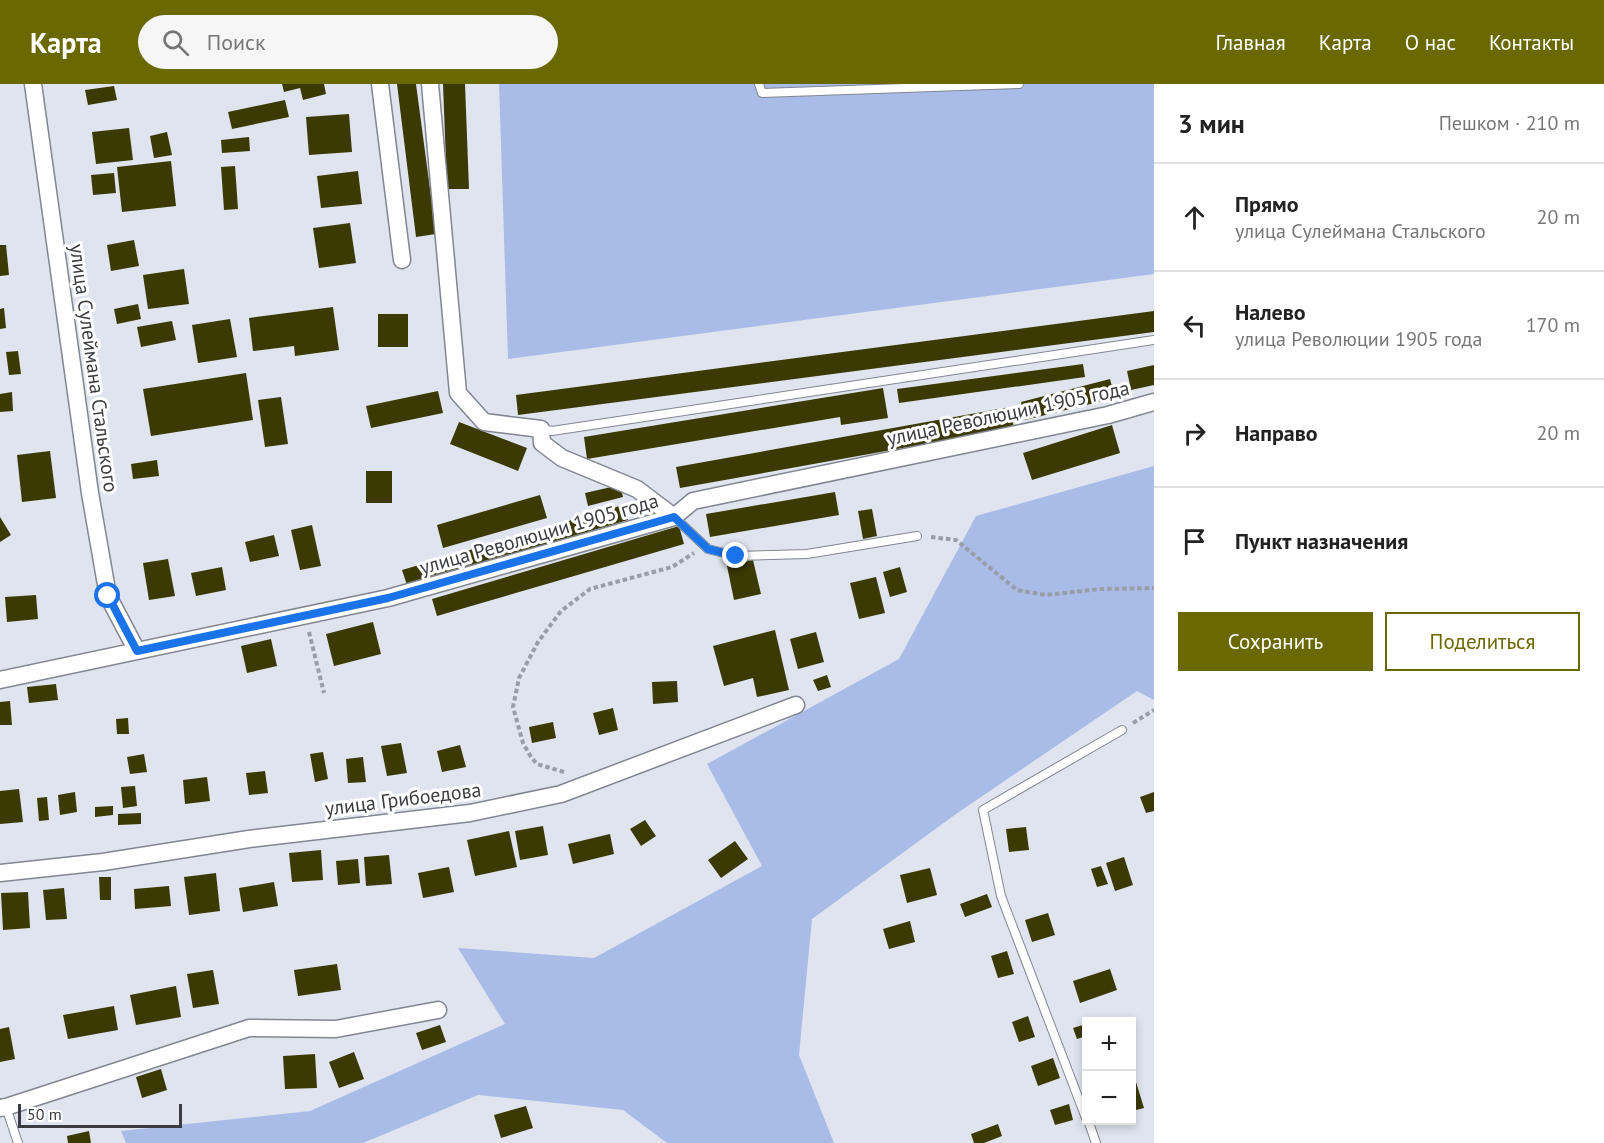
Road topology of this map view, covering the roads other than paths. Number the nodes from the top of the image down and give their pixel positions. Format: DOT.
graph roads {
  1 [pos="33,84"];
  2 [pos="380,84"];
  3 [pos="430,84"];
  4 [pos="759,84"];
  5 [pos="1019,84"];
  6 [pos="402,260"];
  7 [pos="1154,340"];
  8 [pos="1154,402"];
  9 [pos="540,429"];
  10 [pos="674,517"];
  11 [pos="917,536"];
  12 [pos="137,651"];
  13 [pos="0,680"];
  14 [pos="796,705"];
  15 [pos="1122,730"];
  16 [pos="0,873"];
  17 [pos="438,1010"];
  18 [pos="1082,1106"];
  19 [pos="3,1107"];
  20 [pos="1089,1125"];
  21 [pos="18,1143"];
  22 [pos="1096,1143"];
  1 -- 12 [label="street, улица Сулеймана Стальского"];
  2 -- 6 [label="street"];
  3 -- 9 [label="street"];
  4 -- 5 [label="lane"];
  7 -- 9 [label="lane"];
  8 -- 10 [label="street, улица Революции 1905 года"];
  9 -- 10 [label="street"];
  10 -- 11 [label="lane"];
  10 -- 12 [label="street, улица Революции 1905 года"];
  12 -- 13 [label="street, улица Революции 1905 года"];
  14 -- 16 [label="street, улица Грибоедова"];
  15 -- 18 [label="lane"];
  17 -- 19 [label="street"];
  19 -- 21 [label="lane"];
  20 -- 22 [label="lane"];
}
